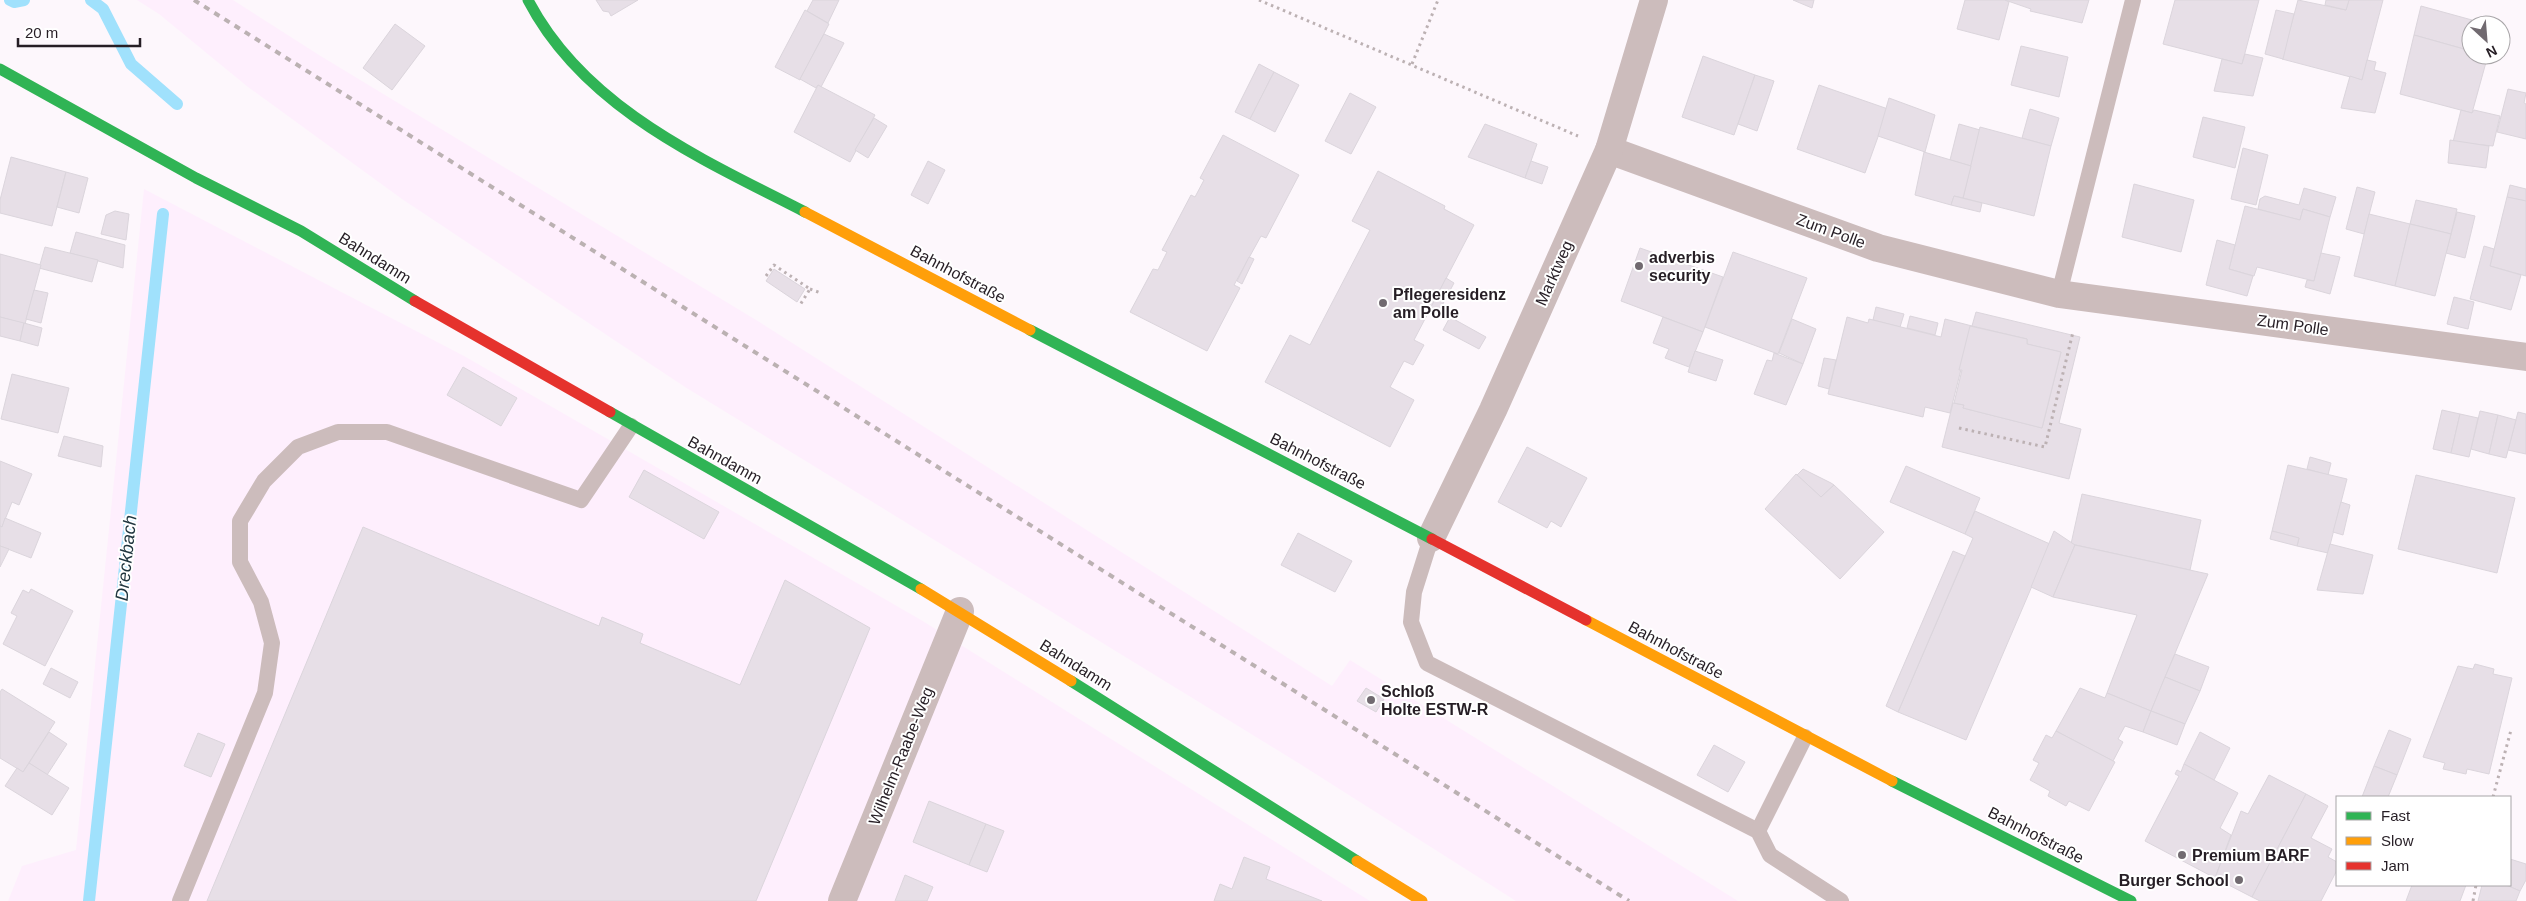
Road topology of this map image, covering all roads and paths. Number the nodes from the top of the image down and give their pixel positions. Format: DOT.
graph roads {
  1 [pos="528,0"];
  2 [pos="1259,0"];
  3 [pos="1438,0"];
  4 [pos="1654,0"];
  5 [pos="2133,0"];
  6 [pos="1412,64"];
  7 [pos="0,69"];
  8 [pos="1609,150"];
  9 [pos="766,276"];
  10 [pos="810,288"];
  11 [pos="821,293"];
  12 [pos="2071,295"];
  13 [pos="800,305"];
  14 [pos="2526,357"];
  15 [pos="631,426"];
  16 [pos="1959,428"];
  17 [pos="1431,538"];
  18 [pos="960,611"];
  19 [pos="2511,730"];
  20 [pos="1805,737"];
  21 [pos="2493,796"];
  22 [pos="1758,831"];
  23 [pos="2476,886"];
  24 [pos="180,901"];
  25 [pos="842,901"];
  26 [pos="1422,901"];
  27 [pos="1841,901"];
  28 [pos="2131,901"];
  29 [pos="2473,901"];
  1 -- 17 [label="street, Bahnhofstraße"];
  2 -- 6 [label="path"];
  3 -- 6 [label="path"];
  4 -- 8 [label="street, Marktweg"];
  5 -- 12 [label="lane"];
  6 -- 8 [label="path"];
  7 -- 15 [label="street, Bahndamm"];
  8 -- 12 [label="street, Zum Polle"];
  8 -- 17 [label="street, Marktweg"];
  9 -- 10 [label="path"];
  10 -- 11 [label="path"];
  10 -- 13 [label="path"];
  12 -- 14 [label="street, Zum Polle"];
  12 -- 16 [label="path"];
  15 -- 18 [label="street, Bahndamm"];
  15 -- 24 [label="lane"];
  17 -- 20 [label="street, Bahnhofstraße"];
  17 -- 22 [label="lane"];
  18 -- 25 [label="street, Wilhelm-Raabe-Weg"];
  18 -- 26 [label="street, Bahndamm"];
  19 -- 21 [label="path"];
  20 -- 22 [label="lane"];
  20 -- 28 [label="street, Bahnhofstraße"];
  22 -- 27 [label="lane"];
  23 -- 29 [label="path"];
}
